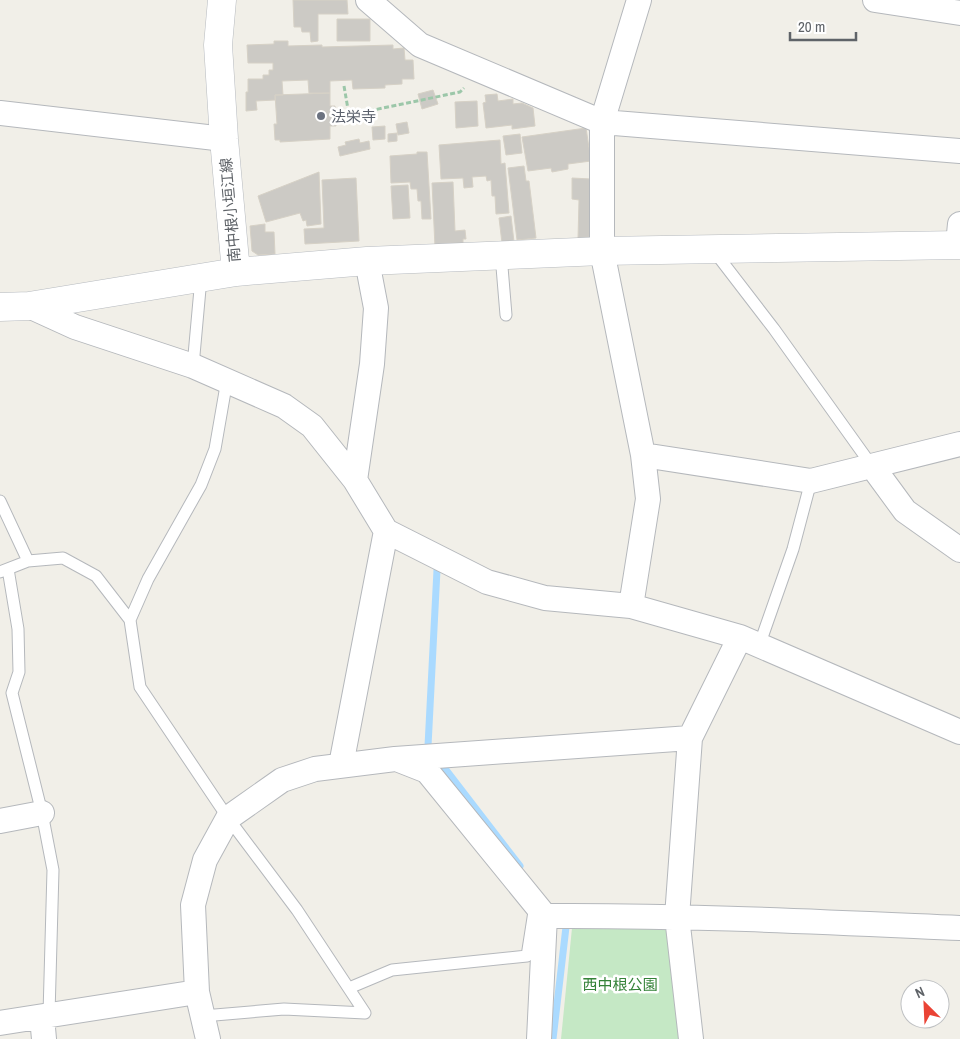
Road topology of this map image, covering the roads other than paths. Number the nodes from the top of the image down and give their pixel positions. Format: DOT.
graph roads {
  1 [pos="222,0"];
  2 [pos="368,0"];
  3 [pos="638,0"];
  4 [pos="875,0"];
  5 [pos="960,13"];
  6 [pos="0,113"];
  7 [pos="602,122"];
  8 [pos="224,139"];
  9 [pos="960,151"];
  10 [pos="959,238"];
  11 [pos="712,250"];
  12 [pos="602,251"];
  13 [pos="501,255"];
  14 [pos="367,260"];
  15 [pos="236,272"];
  16 [pos="201,278"];
  17 [pos="29,306"];
  18 [pos="0,307"];
  19 [pos="506,314"];
  20 [pos="193,366"];
  21 [pos="227,380"];
  22 [pos="960,444"];
  23 [pos="643,455"];
  24 [pos="872,466"];
  25 [pos="355,480"];
  26 [pos="811,481"];
  27 [pos="0,501"];
  28 [pos="386,531"];
  29 [pos="955,542"];
  30 [pos="28,561"];
  31 [pos="4,570"];
  32 [pos="630,606"];
  33 [pos="130,620"];
  34 [pos="749,641"];
  35 [pos="960,732"];
  36 [pos="690,738"];
  37 [pos="395,759"];
  38 [pos="341,765"];
  39 [pos="42,813"];
  40 [pos="228,818"];
  41 [pos="0,821"];
  42 [pos="542,912"];
  43 [pos="677,917"];
  44 [pos="960,928"];
  45 [pos="349,988"];
  46 [pos="197,992"];
  47 [pos="203,1016"];
  48 [pos="0,1023"];
  49 [pos="45,1023"];
  50 [pos="208,1039"];
  51 [pos="539,1039"];
  52 [pos="690,1039"];
  1 -- 8 [label="street, 南中根小垣江線"];
  2 -- 7 [label="street"];
  3 -- 7 [label="street"];
  4 -- 5 [label="street"];
  6 -- 8 [label="street"];
  7 -- 9 [label="street"];
  7 -- 12 [label="street"];
  8 -- 15 [label="street, 南中根小垣江線"];
  10 -- 11 [label="street"];
  11 -- 12 [label="street"];
  11 -- 24 [label="lane"];
  12 -- 13 [label="street"];
  12 -- 23 [label="street"];
  13 -- 14 [label="street"];
  13 -- 19 [label="lane"];
  14 -- 15 [label="street"];
  14 -- 25 [label="street"];
  15 -- 16 [label="street, 南中根小垣江線"];
  16 -- 17 [label="street, 南中根小垣江線"];
  16 -- 20 [label="lane"];
  17 -- 18 [label="street, 南中根小垣江線"];
  17 -- 20 [label="street"];
  20 -- 21 [label="street"];
  21 -- 25 [label="street"];
  21 -- 33 [label="lane"];
  22 -- 24 [label="street"];
  23 -- 26 [label="street"];
  23 -- 32 [label="street"];
  24 -- 26 [label="street"];
  24 -- 29 [label="street"];
  25 -- 28 [label="street"];
  26 -- 34 [label="lane"];
  27 -- 30 [label="lane"];
  28 -- 32 [label="street"];
  28 -- 38 [label="street"];
  30 -- 31 [label="lane"];
  30 -- 33 [label="lane"];
  31 -- 39 [label="lane"];
  32 -- 34 [label="street"];
  33 -- 40 [label="lane"];
  34 -- 35 [label="street"];
  34 -- 36 [label="street"];
  36 -- 37 [label="street"];
  36 -- 43 [label="street"];
  37 -- 38 [label="street"];
  37 -- 42 [label="street"];
  38 -- 40 [label="street"];
  39 -- 41 [label="street"];
  39 -- 49 [label="lane"];
  40 -- 45 [label="lane"];
  40 -- 46 [label="street"];
  42 -- 43 [label="street"];
  42 -- 45 [label="lane"];
  42 -- 51 [label="street"];
  43 -- 44 [label="street"];
  43 -- 52 [label="street"];
  45 -- 47 [label="lane"];
  46 -- 47 [label="street"];
  46 -- 49 [label="street"];
  47 -- 50 [label="street"];
  48 -- 49 [label="street"];
}
